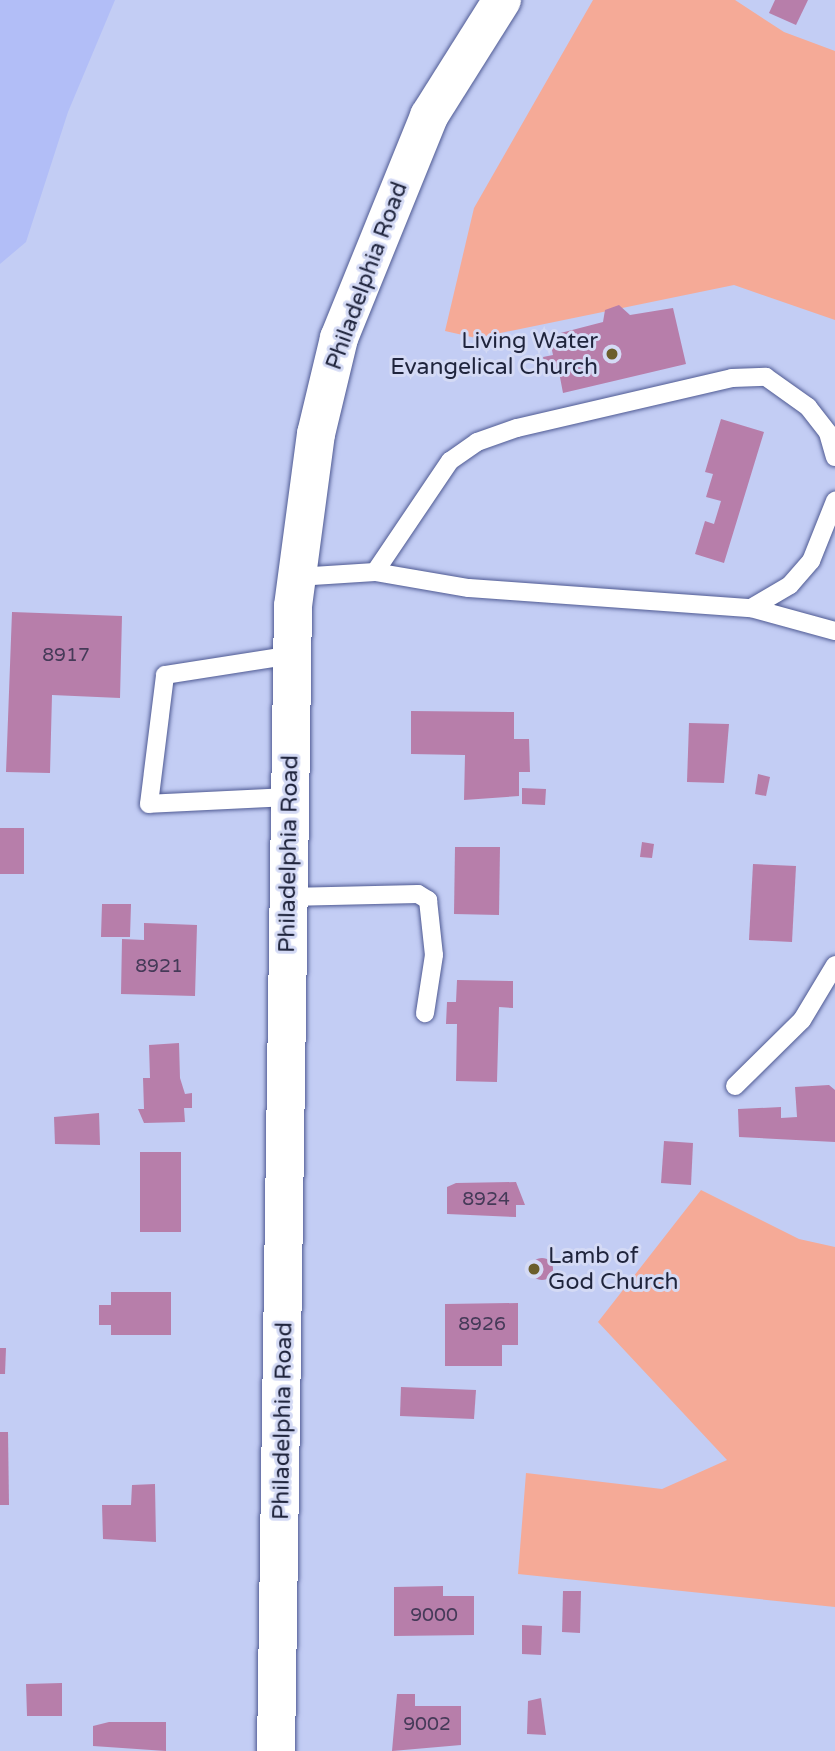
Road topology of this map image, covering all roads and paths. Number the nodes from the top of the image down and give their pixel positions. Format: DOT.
graph roads {
  1 [pos="502,0"];
  2 [pos="835,457"];
  3 [pos="835,501"];
  4 [pos="375,572"];
  5 [pos="297,577"];
  6 [pos="751,608"];
  7 [pos="835,631"];
  8 [pos="292,655"];
  9 [pos="290,797"];
  10 [pos="288,897"];
  11 [pos="835,965"];
  12 [pos="425,1013"];
  13 [pos="735,1086"];
  14 [pos="276,1751"];
  1 -- 5 [label="main road, Philadelphia Road"];
  2 -- 4 [label="lane"];
  3 -- 6 [label="lane"];
  4 -- 5 [label="lane"];
  4 -- 6 [label="lane"];
  5 -- 8 [label="main road, Philadelphia Road"];
  6 -- 7 [label="lane"];
  8 -- 9 [label="main road, Philadelphia Road"];
  8 -- 9 [label="lane"];
  9 -- 10 [label="main road, Philadelphia Road"];
  10 -- 12 [label="lane"];
  10 -- 14 [label="main road, Philadelphia Road"];
  11 -- 13 [label="lane"];
}
